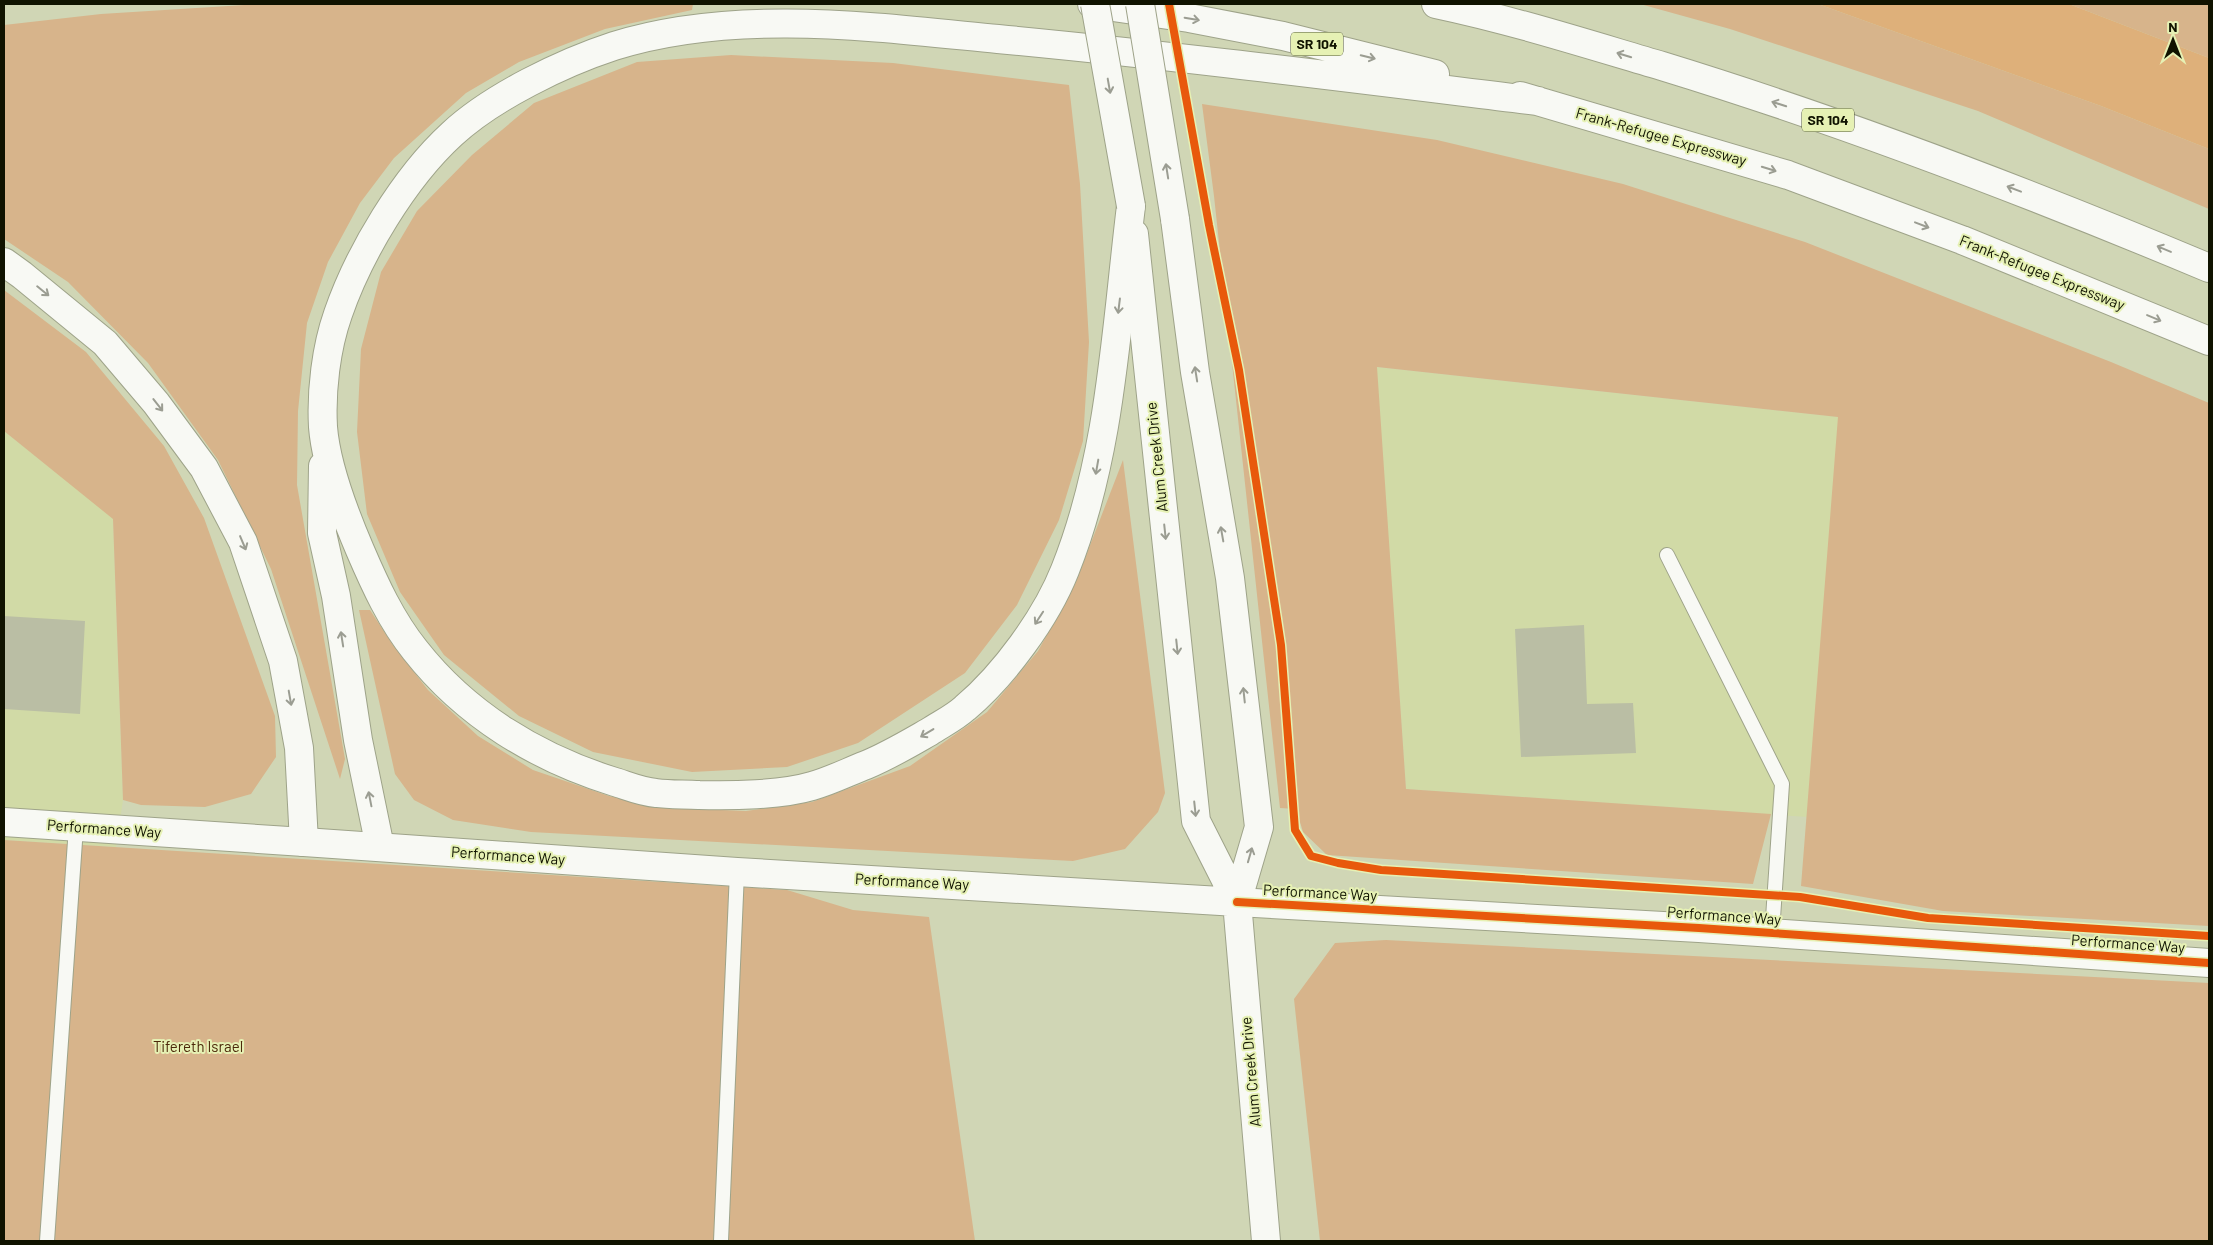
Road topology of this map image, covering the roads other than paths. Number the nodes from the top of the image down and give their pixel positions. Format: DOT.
graph roads {
  1 [pos="1093,4"];
  2 [pos="1140,4"];
  3 [pos="1436,4"];
  4 [pos="1538,101"];
  5 [pos="1130,206"];
  6 [pos="4,262"];
  7 [pos="2209,268"];
  8 [pos="2209,342"];
  9 [pos="323,431"];
  10 [pos="1667,555"];
  11 [pos="4,822"];
  12 [pos="76,827"];
  13 [pos="304,842"];
  14 [pos="380,847"];
  15 [pos="737,872"];
  16 [pos="1237,902"];
  17 [pos="1772,933"];
  18 [pos="2209,963"];
  19 [pos="47,1241"];
  20 [pos="720,1241"];
  21 [pos="1266,1241"];
  1 -- 4 [label="main road, Frank-Refugee Expressway / SR 104, one-way"];
  1 -- 5 [label="main road, Alum Creek Drive, one-way, bridge"];
  16 -- 2 [label="main road, Alum Creek Drive, one-way, bridge"];
  7 -- 3 [label="main road, SR 104, one-way"];
  4 -- 8 [label="main road, Frank-Refugee Expressway / SR 104, one-way"];
  4 -- 9 [label="main road"];
  5 -- 9 [label="main road, one-way"];
  5 -- 16 [label="main road, Alum Creek Drive, one-way"];
  6 -- 13 [label="main road, one-way"];
  14 -- 9 [label="main road, one-way"];
  10 -- 17 [label="lane"];
  11 -- 12 [label="main road, Performance Way"];
  12 -- 13 [label="main road, Performance Way"];
  12 -- 19 [label="lane"];
  13 -- 14 [label="main road, Performance Way"];
  14 -- 15 [label="main road, Performance Way"];
  15 -- 16 [label="main road, Performance Way"];
  15 -- 20 [label="lane"];
  16 -- 17 [label="main road, Performance Way"];
  16 -- 21 [label="main road, Alum Creek Drive"];
  17 -- 18 [label="main road, Performance Way"];
}
